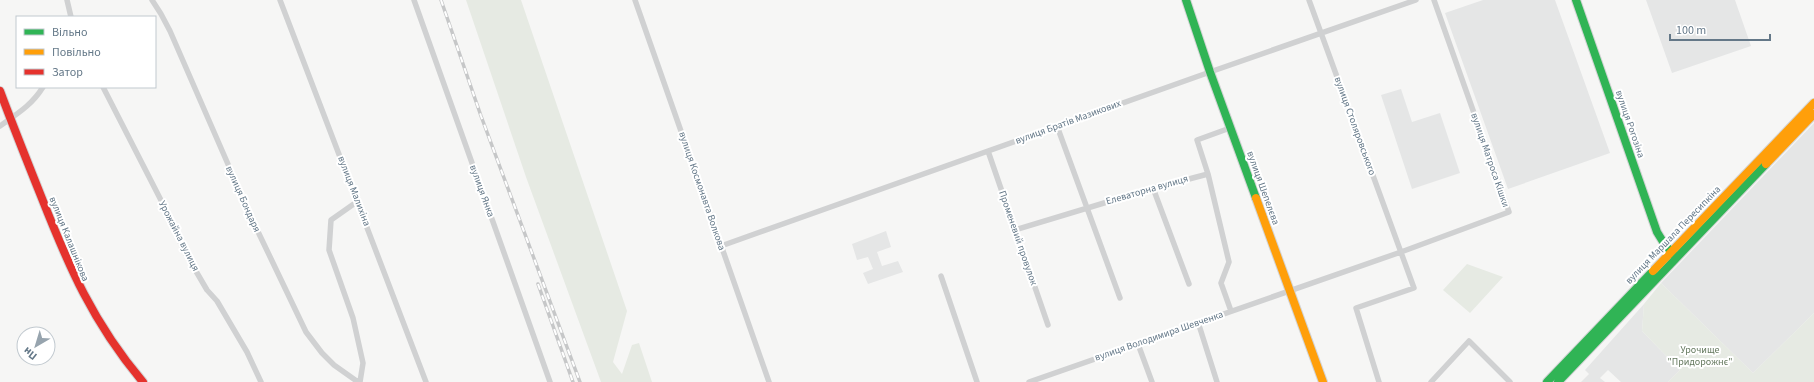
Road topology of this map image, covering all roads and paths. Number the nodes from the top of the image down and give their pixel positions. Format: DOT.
graph roads {
  1 [pos="67,0"];
  2 [pos="152,0"];
  3 [pos="280,0"];
  4 [pos="414,0"];
  5 [pos="635,0"];
  6 [pos="1186,0"];
  7 [pos="1309,0"];
  8 [pos="1416,0"];
  9 [pos="1434,0"];
  10 [pos="1576,0"];
  11 [pos="71,16"];
  12 [pos="1321,33"];
  13 [pos="1210,72"];
  14 [pos="42,88"];
  15 [pos="103,88"];
  16 [pos="0,92"];
  17 [pos="1814,103"];
  18 [pos="1814,114"];
  19 [pos="10,119"];
  20 [pos="0,126"];
  21 [pos="1057,126"];
  22 [pos="1230,128"];
  23 [pos="988,151"];
  24 [pos="1208,174"];
  25 [pos="1152,188"];
  26 [pos="358,201"];
  27 [pos="1086,208"];
  28 [pos="1015,230"];
  29 [pos="721,246"];
  30 [pos="1401,252"];
  31 [pos="1671,252"];
  32 [pos="1678,258"];
  33 [pos="941,276"];
  34 [pos="1188,284"];
  35 [pos="1290,290"];
  36 [pos="1120,298"];
  37 [pos="1231,311"];
  38 [pos="1198,322"];
  39 [pos="1048,325"];
  40 [pos="1138,344"];
  41 [pos="143,382"];
  42 [pos="261,382"];
  43 [pos="359,382"];
  44 [pos="426,382"];
  45 [pos="550,382"];
  46 [pos="769,382"];
  47 [pos="977,382"];
  48 [pos="1029,382"];
  49 [pos="1152,382"];
  50 [pos="1217,382"];
  51 [pos="1322,382"];
  52 [pos="1379,382"];
  53 [pos="1431,382"];
  54 [pos="1510,382"];
  55 [pos="1547,382"];
  56 [pos="1558,382"];
  1 -- 11 [label="street"];
  2 -- 43 [label="street, вулиця Бондаря"];
  3 -- 26 [label="street, вулиця Малихіна"];
  4 -- 45 [label="street, вулиця Янка"];
  5 -- 29 [label="street, вулиця Космонавта Волкова"];
  6 -- 13 [label="street, вулиця Шепелєва"];
  7 -- 12 [label="street, вулиця Столяровського"];
  8 -- 12 [label="street, вулиця Братів Мазикових"];
  9 -- 30 [label="street, вулиця Матроса Кішки"];
  10 -- 31 [label="street, вулиця Рогозіна"];
  12 -- 13 [label="street, вулиця Братів Мазикових"];
  12 -- 30 [label="street, вулиця Столяровського"];
  13 -- 21 [label="street, вулиця Братів Мазикових"];
  13 -- 22 [label="street, вулиця Шепелєва"];
  14 -- 19 [label="street"];
  15 -- 42 [label="street, Урожайна вулиця"];
  16 -- 19 [label="street, вулиця Калашнікова"];
  17 -- 31 [label="street, вулиця Маршала Пересипкіна"];
  18 -- 32 [label="street, вулиця Маршала Пересипкіна"];
  19 -- 20 [label="street"];
  19 -- 41 [label="street, вулиця Калашнікова"];
  21 -- 23 [label="street, вулиця Братів Мазикових"];
  21 -- 27 [label="street"];
  22 -- 24 [label="street"];
  22 -- 35 [label="street, вулиця Шепелєва"];
  23 -- 28 [label="street, Променевий провулок"];
  23 -- 29 [label="street, вулиця Братів Мазикових"];
  24 -- 25 [label="street, Елеваторна вулиця"];
  24 -- 37 [label="street"];
  25 -- 27 [label="street, Елеваторна вулиця"];
  25 -- 34 [label="street"];
  26 -- 43 [label="street, вулиця Бондаря"];
  26 -- 44 [label="street, вулиця Малихіна"];
  27 -- 28 [label="street, Елеваторна вулиця"];
  27 -- 36 [label="street"];
  28 -- 39 [label="street, Променевий провулок"];
  29 -- 46 [label="street, вулиця Космонавта Волкова"];
  30 -- 35 [label="street, вулиця Володимира Шевченка"];
  30 -- 52 [label="street, вулиця Столяровського"];
  31 -- 32 [label="street, вулиця Рогозіна"];
  31 -- 55 [label="street, вулиця Маршала Пересипкіна"];
  32 -- 56 [label="street, вулиця Маршала Пересипкіна"];
  33 -- 47 [label="street"];
  35 -- 37 [label="street, вулиця Володимира Шевченка"];
  35 -- 51 [label="street, вулиця Шепелєва"];
  37 -- 38 [label="street, вулиця Володимира Шевченка"];
  38 -- 40 [label="street, вулиця Володимира Шевченка"];
  38 -- 50 [label="street"];
  40 -- 48 [label="street, вулиця Володимира Шевченка"];
  40 -- 49 [label="street"];
  53 -- 54 [label="street"];
}
